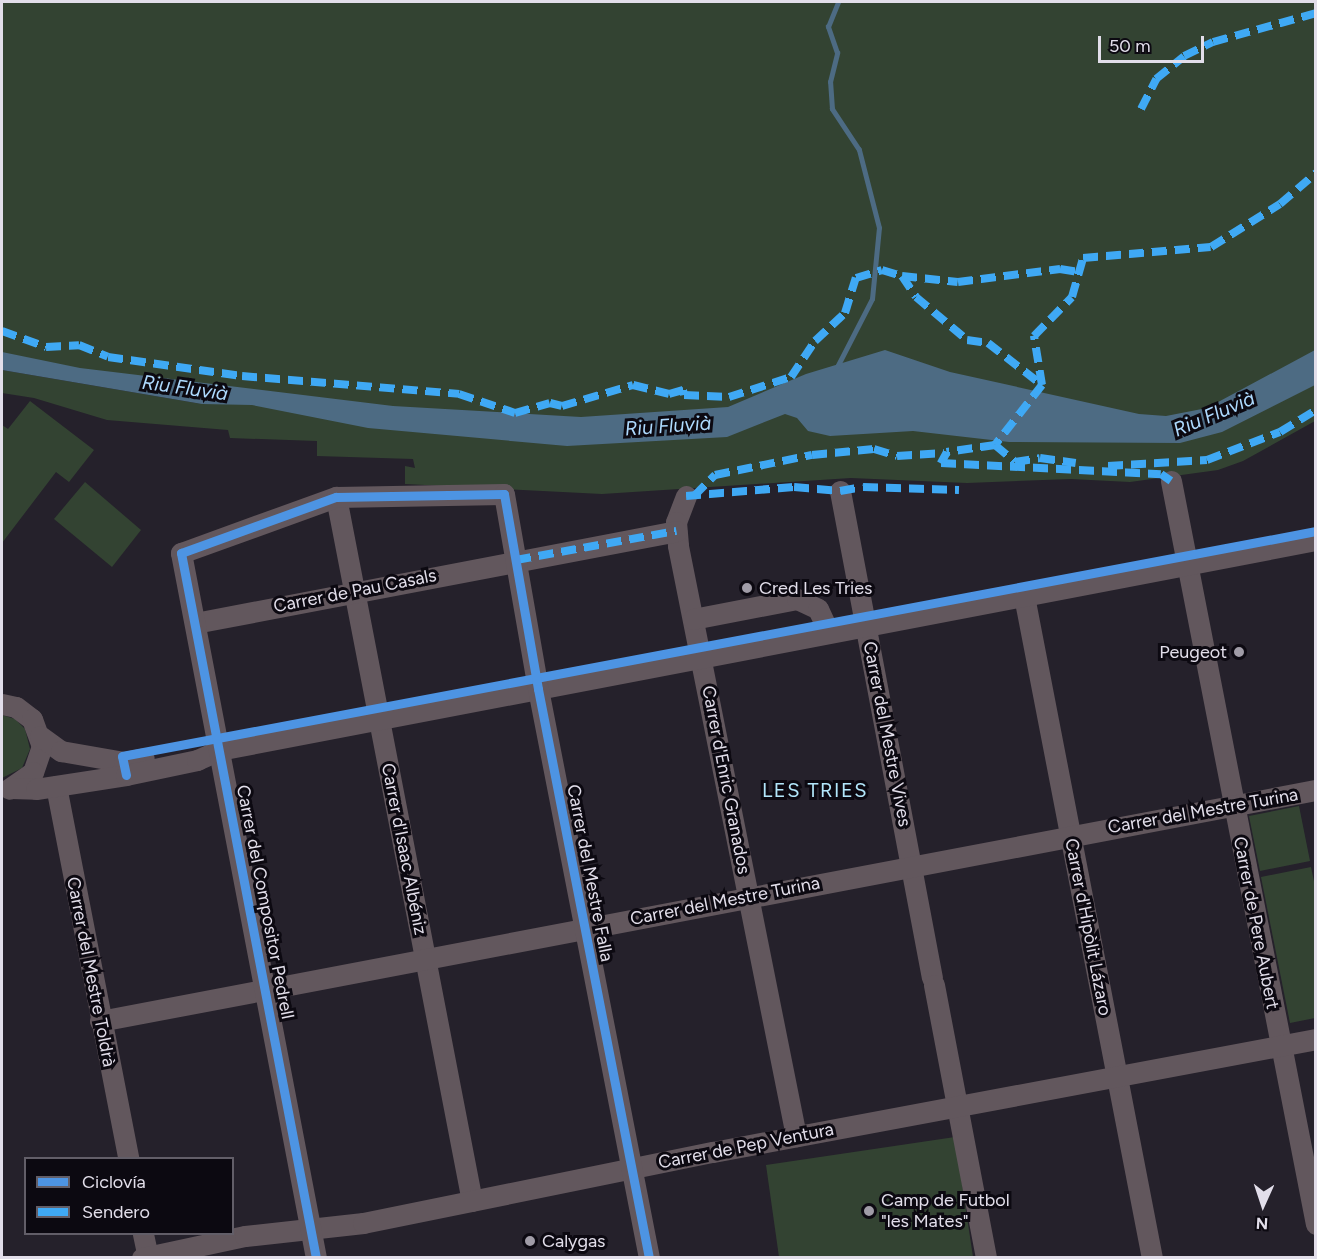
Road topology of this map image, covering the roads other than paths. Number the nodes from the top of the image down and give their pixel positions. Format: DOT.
graph roads {
  1 [pos="1171,481"];
  2 [pos="840,491"];
  3 [pos="686,496"];
  4 [pos="336,497"];
  5 [pos="676,531"];
  6 [pos="1316,540"];
  7 [pos="516,560"];
  8 [pos="1187,565"];
  9 [pos="354,590"];
  10 [pos="1024,596"];
  11 [pos="693,619"];
  12 [pos="195,623"];
  13 [pos="866,626"];
  14 [pos="829,633"];
  15 [pos="702,658"];
  16 [pos="538,689"];
  17 [pos="3,702"];
  18 [pos="379,719"];
  19 [pos="40,736"];
  20 [pos="212,751"];
  21 [pos="56,786"];
  22 [pos="6,789"];
  23 [pos="1316,790"];
  24 [pos="1233,806"];
  25 [pos="1071,835"];
  26 [pos="912,865"];
  27 [pos="749,897"];
  28 [pos="584,928"];
  29 [pos="425,959"];
  30 [pos="265,989"];
  31 [pos="100,1021"];
  32 [pos="1316,1039"];
  33 [pos="1280,1045"];
  34 [pos="1117,1076"];
  35 [pos="958,1106"];
  36 [pos="796,1136"];
  37 [pos="128,1157"];
  38 [pos="632,1170"];
  39 [pos="472,1201"];
  40 [pos="1316,1224"];
  41 [pos="310,1228"];
  42 [pos="143,1235"];
  43 [pos="146,1257"];
  44 [pos="316,1257"];
  45 [pos="649,1257"];
  46 [pos="986,1257"];
  47 [pos="1152,1257"];
  1 -- 8 [label="street, Carrer de Pere Aubert"];
  2 -- 13 [label="street, Carrer del Mestre Vives"];
  3 -- 5 [label="street, Carrer d'Enric Granados"];
  4 -- 7 [label="street, Carrer del Mestre Falla"];
  4 -- 9 [label="street, Carrer d'Isaac Albéniz"];
  4 -- 12 [label="street, Carrer del Compositor Pedrell"];
  5 -- 7 [label="street, Carrer de Pau Casals"];
  5 -- 11 [label="street, Carrer d'Enric Granados"];
  6 -- 8 [label="street"];
  7 -- 9 [label="street, Carrer de Pau Casals"];
  7 -- 16 [label="street, Carrer del Mestre Falla"];
  8 -- 10 [label="street"];
  8 -- 24 [label="street, Carrer de Pere Aubert"];
  9 -- 12 [label="street, Carrer de Pau Casals"];
  9 -- 18 [label="street, Carrer d'Isaac Albéniz"];
  10 -- 13 [label="street"];
  10 -- 25 [label="street, Carrer d'Hipòlit Lázaro"];
  11 -- 14 [label="street"];
  11 -- 15 [label="street, Carrer d'Enric Granados"];
  12 -- 20 [label="street, Carrer del Compositor Pedrell"];
  13 -- 14 [label="street"];
  13 -- 26 [label="street, Carrer del Mestre Vives"];
  14 -- 15 [label="street"];
  15 -- 16 [label="street"];
  15 -- 27 [label="street, Carrer d'Enric Granados"];
  16 -- 18 [label="street"];
  16 -- 28 [label="street, Carrer del Mestre Falla"];
  17 -- 19 [label="street"];
  18 -- 20 [label="street"];
  18 -- 29 [label="street, Carrer d'Isaac Albéniz"];
  19 -- 20 [label="street"];
  19 -- 22 [label="street"];
  20 -- 21 [label="street"];
  20 -- 30 [label="street, Carrer del Compositor Pedrell"];
  21 -- 22 [label="street"];
  21 -- 31 [label="street, Carrer del Mestre Toldrà"];
  23 -- 24 [label="street, Carrer del Mestre Turina"];
  24 -- 25 [label="street, Carrer del Mestre Turina"];
  24 -- 33 [label="street, Carrer de Pere Aubert"];
  25 -- 26 [label="street, Carrer del Mestre Turina"];
  25 -- 34 [label="street, Carrer d'Hipòlit Lázaro"];
  26 -- 27 [label="street, Carrer del Mestre Turina"];
  26 -- 35 [label="street, Carrer del Mestre Vives"];
  27 -- 28 [label="street, Carrer del Mestre Turina"];
  27 -- 36 [label="street, Carrer d'Enric Granados"];
  28 -- 29 [label="street, Carrer del Mestre Turina"];
  28 -- 38 [label="street, Carrer del Mestre Falla"];
  29 -- 30 [label="street, Carrer del Mestre Turina"];
  29 -- 39 [label="street, Carrer d'Isaac Albéniz"];
  30 -- 31 [label="street, Carrer del Mestre Turina"];
  30 -- 41 [label="street, Carrer del Compositor Pedrell"];
  31 -- 37 [label="street, Carrer del Mestre Toldrà"];
  32 -- 33 [label="street, Carrer de Pep Ventura"];
  33 -- 34 [label="street, Carrer de Pep Ventura"];
  33 -- 40 [label="street, Carrer de Pere Aubert"];
  34 -- 35 [label="street, Carrer de Pep Ventura"];
  34 -- 47 [label="street, Carrer d'Hipòlit Lázaro"];
  35 -- 36 [label="street, Carrer de Pep Ventura"];
  35 -- 46 [label="street, Carrer del Mestre Vives"];
  36 -- 38 [label="street, Carrer de Pep Ventura"];
  38 -- 39 [label="street, Carrer de Pep Ventura"];
  38 -- 45 [label="street, Carrer del Mestre Falla"];
  39 -- 41 [label="street, Carrer de Pep Ventura"];
  41 -- 43 [label="street, Carrer de Pep Ventura"];
  41 -- 44 [label="street, Carrer del Compositor Pedrell"];
  42 -- 43 [label="street"];
}
